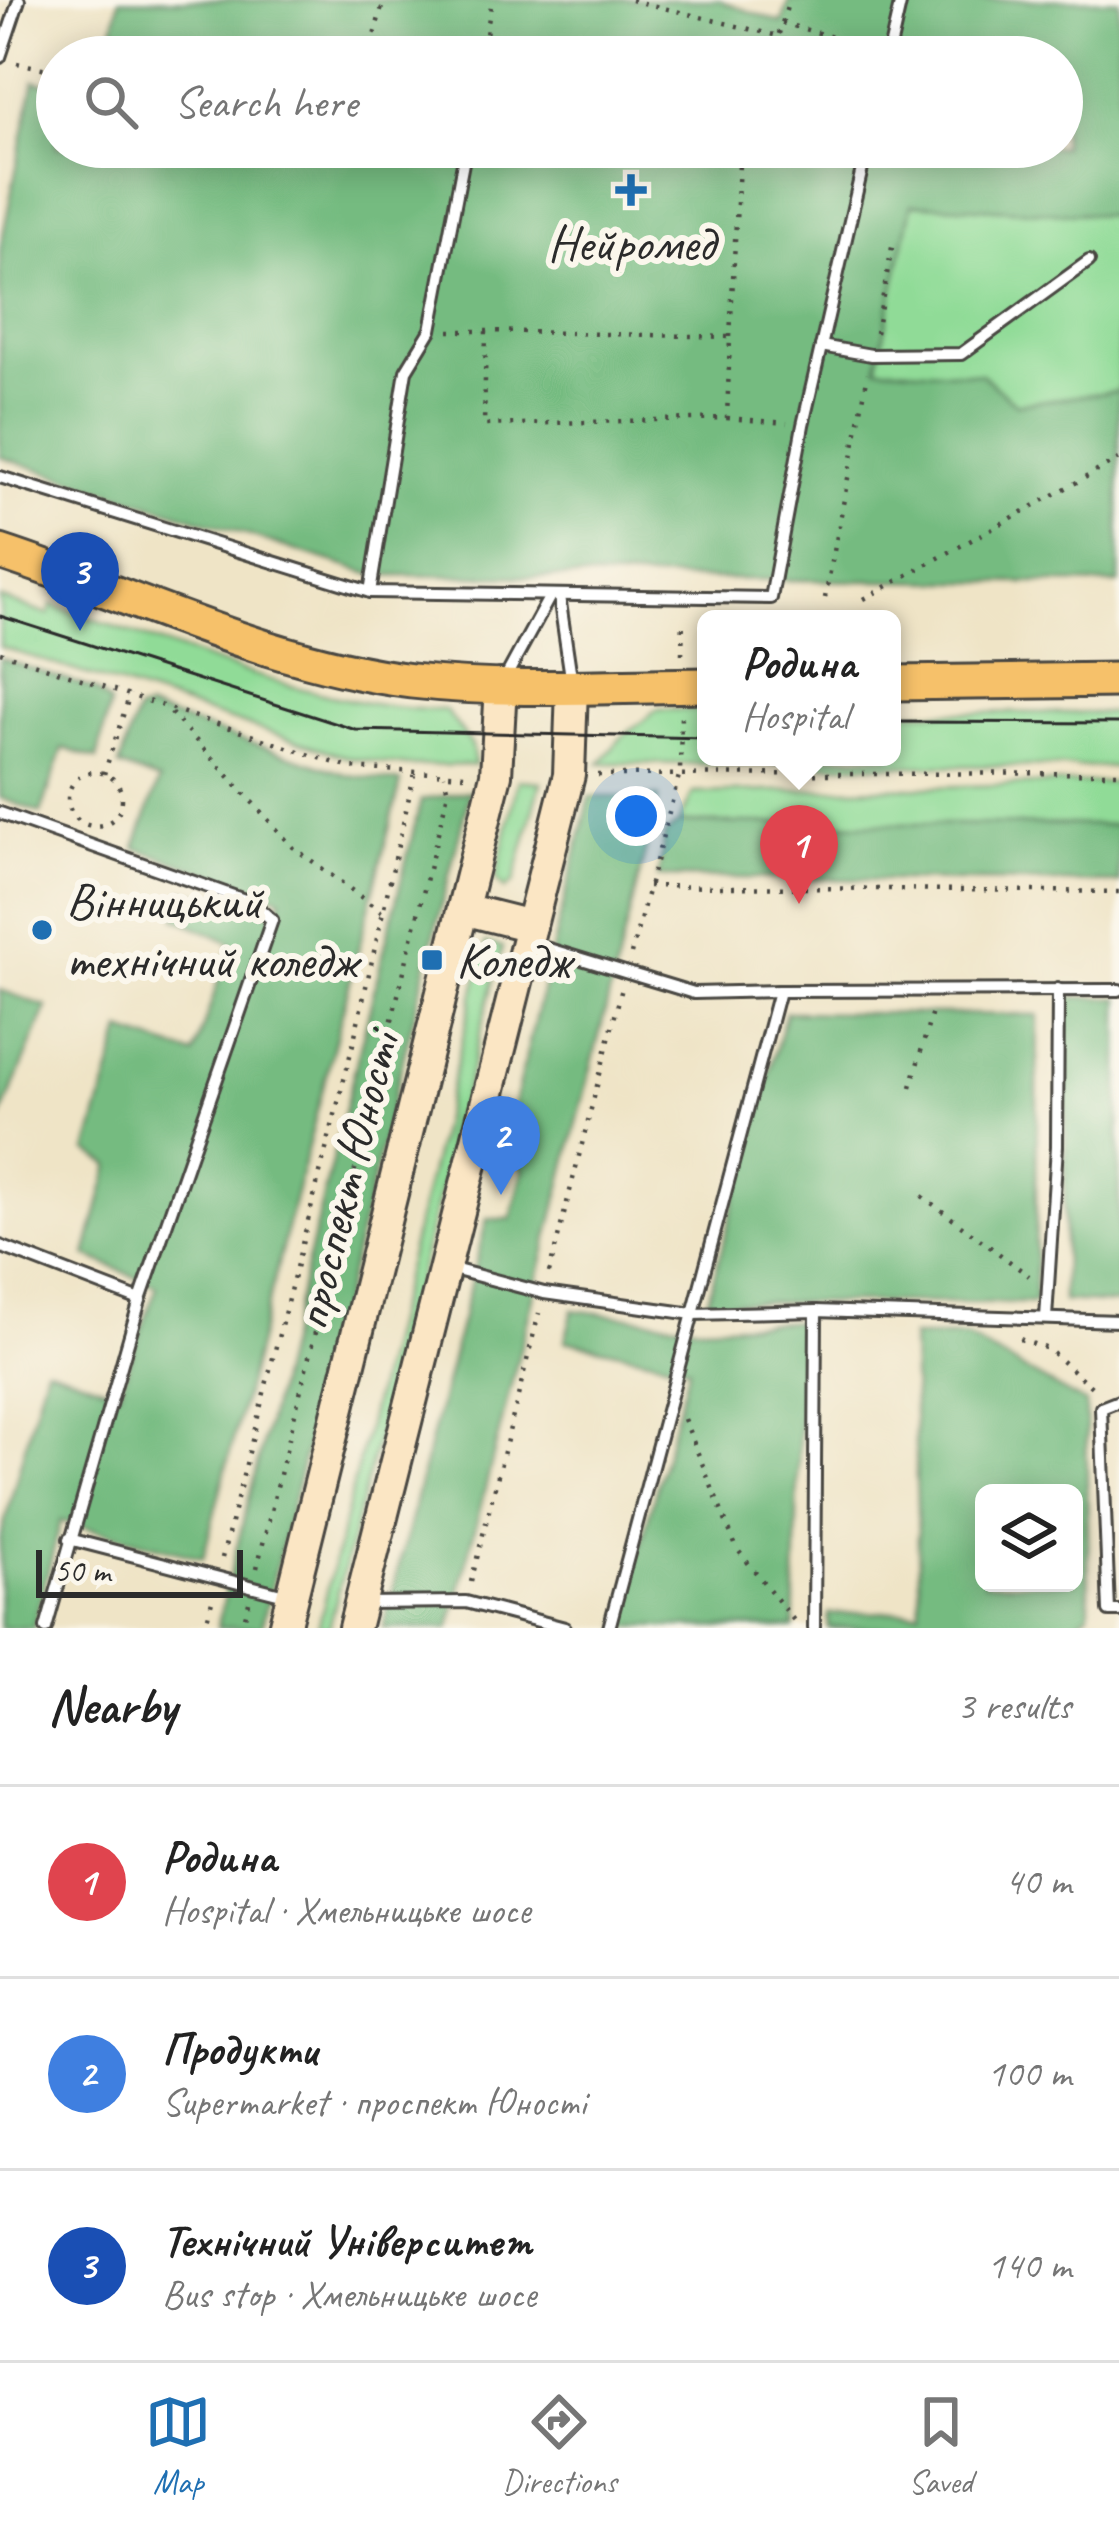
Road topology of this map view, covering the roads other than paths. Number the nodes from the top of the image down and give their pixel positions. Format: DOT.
graph roads {
  1 [pos="19,0"];
  2 [pos="902,0"];
  3 [pos="893,36"];
  4 [pos="0,59"];
  5 [pos="462,168"];
  6 [pos="862,168"];
  7 [pos="1089,261"];
  8 [pos="821,346"];
  9 [pos="0,477"];
  10 [pos="0,552"];
  11 [pos="370,592"];
  12 [pos="554,596"];
  13 [pos="1119,680"];
  14 [pos="901,683"];
  15 [pos="501,685"];
  16 [pos="697,685"];
  17 [pos="572,687"];
  18 [pos="0,814"];
  19 [pos="463,909"];
  20 [pos="529,934"];
  21 [pos="1058,989"];
  22 [pos="1119,990"];
  23 [pos="779,991"];
  24 [pos="0,1246"];
  25 [pos="445,1267"];
  26 [pos="140,1300"];
  27 [pos="816,1311"];
  28 [pos="693,1314"];
  29 [pos="1046,1318"];
  30 [pos="1119,1321"];
  31 [pos="1113,1401"];
  32 [pos="70,1539"];
  33 [pos="292,1597"];
  34 [pos="1119,1611"];
  35 [pos="357,1616"];
  36 [pos="46,1628"];
  37 [pos="284,1628"];
  38 [pos="565,1628"];
  39 [pos="609,1628"];
  40 [pos="814,1628"];
  1 -- 4 [label="lane"];
  2 -- 3 [label="lane"];
  5 -- 11 [label="lane"];
  6 -- 8 [label="lane"];
  7 -- 8 [label="lane"];
  8 -- 12 [label="lane"];
  9 -- 11 [label="lane"];
  10 -- 15 [label="main road"];
  11 -- 12 [label="lane"];
  12 -- 15 [label="lane"];
  12 -- 17 [label="lane"];
  13 -- 14 [label="main road"];
  15 -- 17 [label="main road"];
  15 -- 19 [label="main road, проспект Юності"];
  16 -- 17 [label="main road"];
  17 -- 20 [label="main road"];
  18 -- 26 [label="lane"];
  19 -- 20 [label="main road"];
  19 -- 33 [label="main road, проспект Юності"];
  20 -- 23 [label="lane"];
  20 -- 25 [label="main road"];
  21 -- 22 [label="lane"];
  21 -- 23 [label="lane"];
  21 -- 29 [label="lane"];
  23 -- 28 [label="lane"];
  24 -- 26 [label="lane"];
  25 -- 28 [label="lane"];
  25 -- 35 [label="main road"];
  26 -- 32 [label="lane"];
  27 -- 28 [label="lane"];
  27 -- 29 [label="lane"];
  27 -- 40 [label="lane"];
  28 -- 39 [label="lane"];
  29 -- 30 [label="lane"];
  31 -- 34 [label="lane"];
  32 -- 33 [label="lane"];
  32 -- 36 [label="lane"];
  33 -- 37 [label="main road, проспект Юності"];
  35 -- 38 [label="lane"];
}
